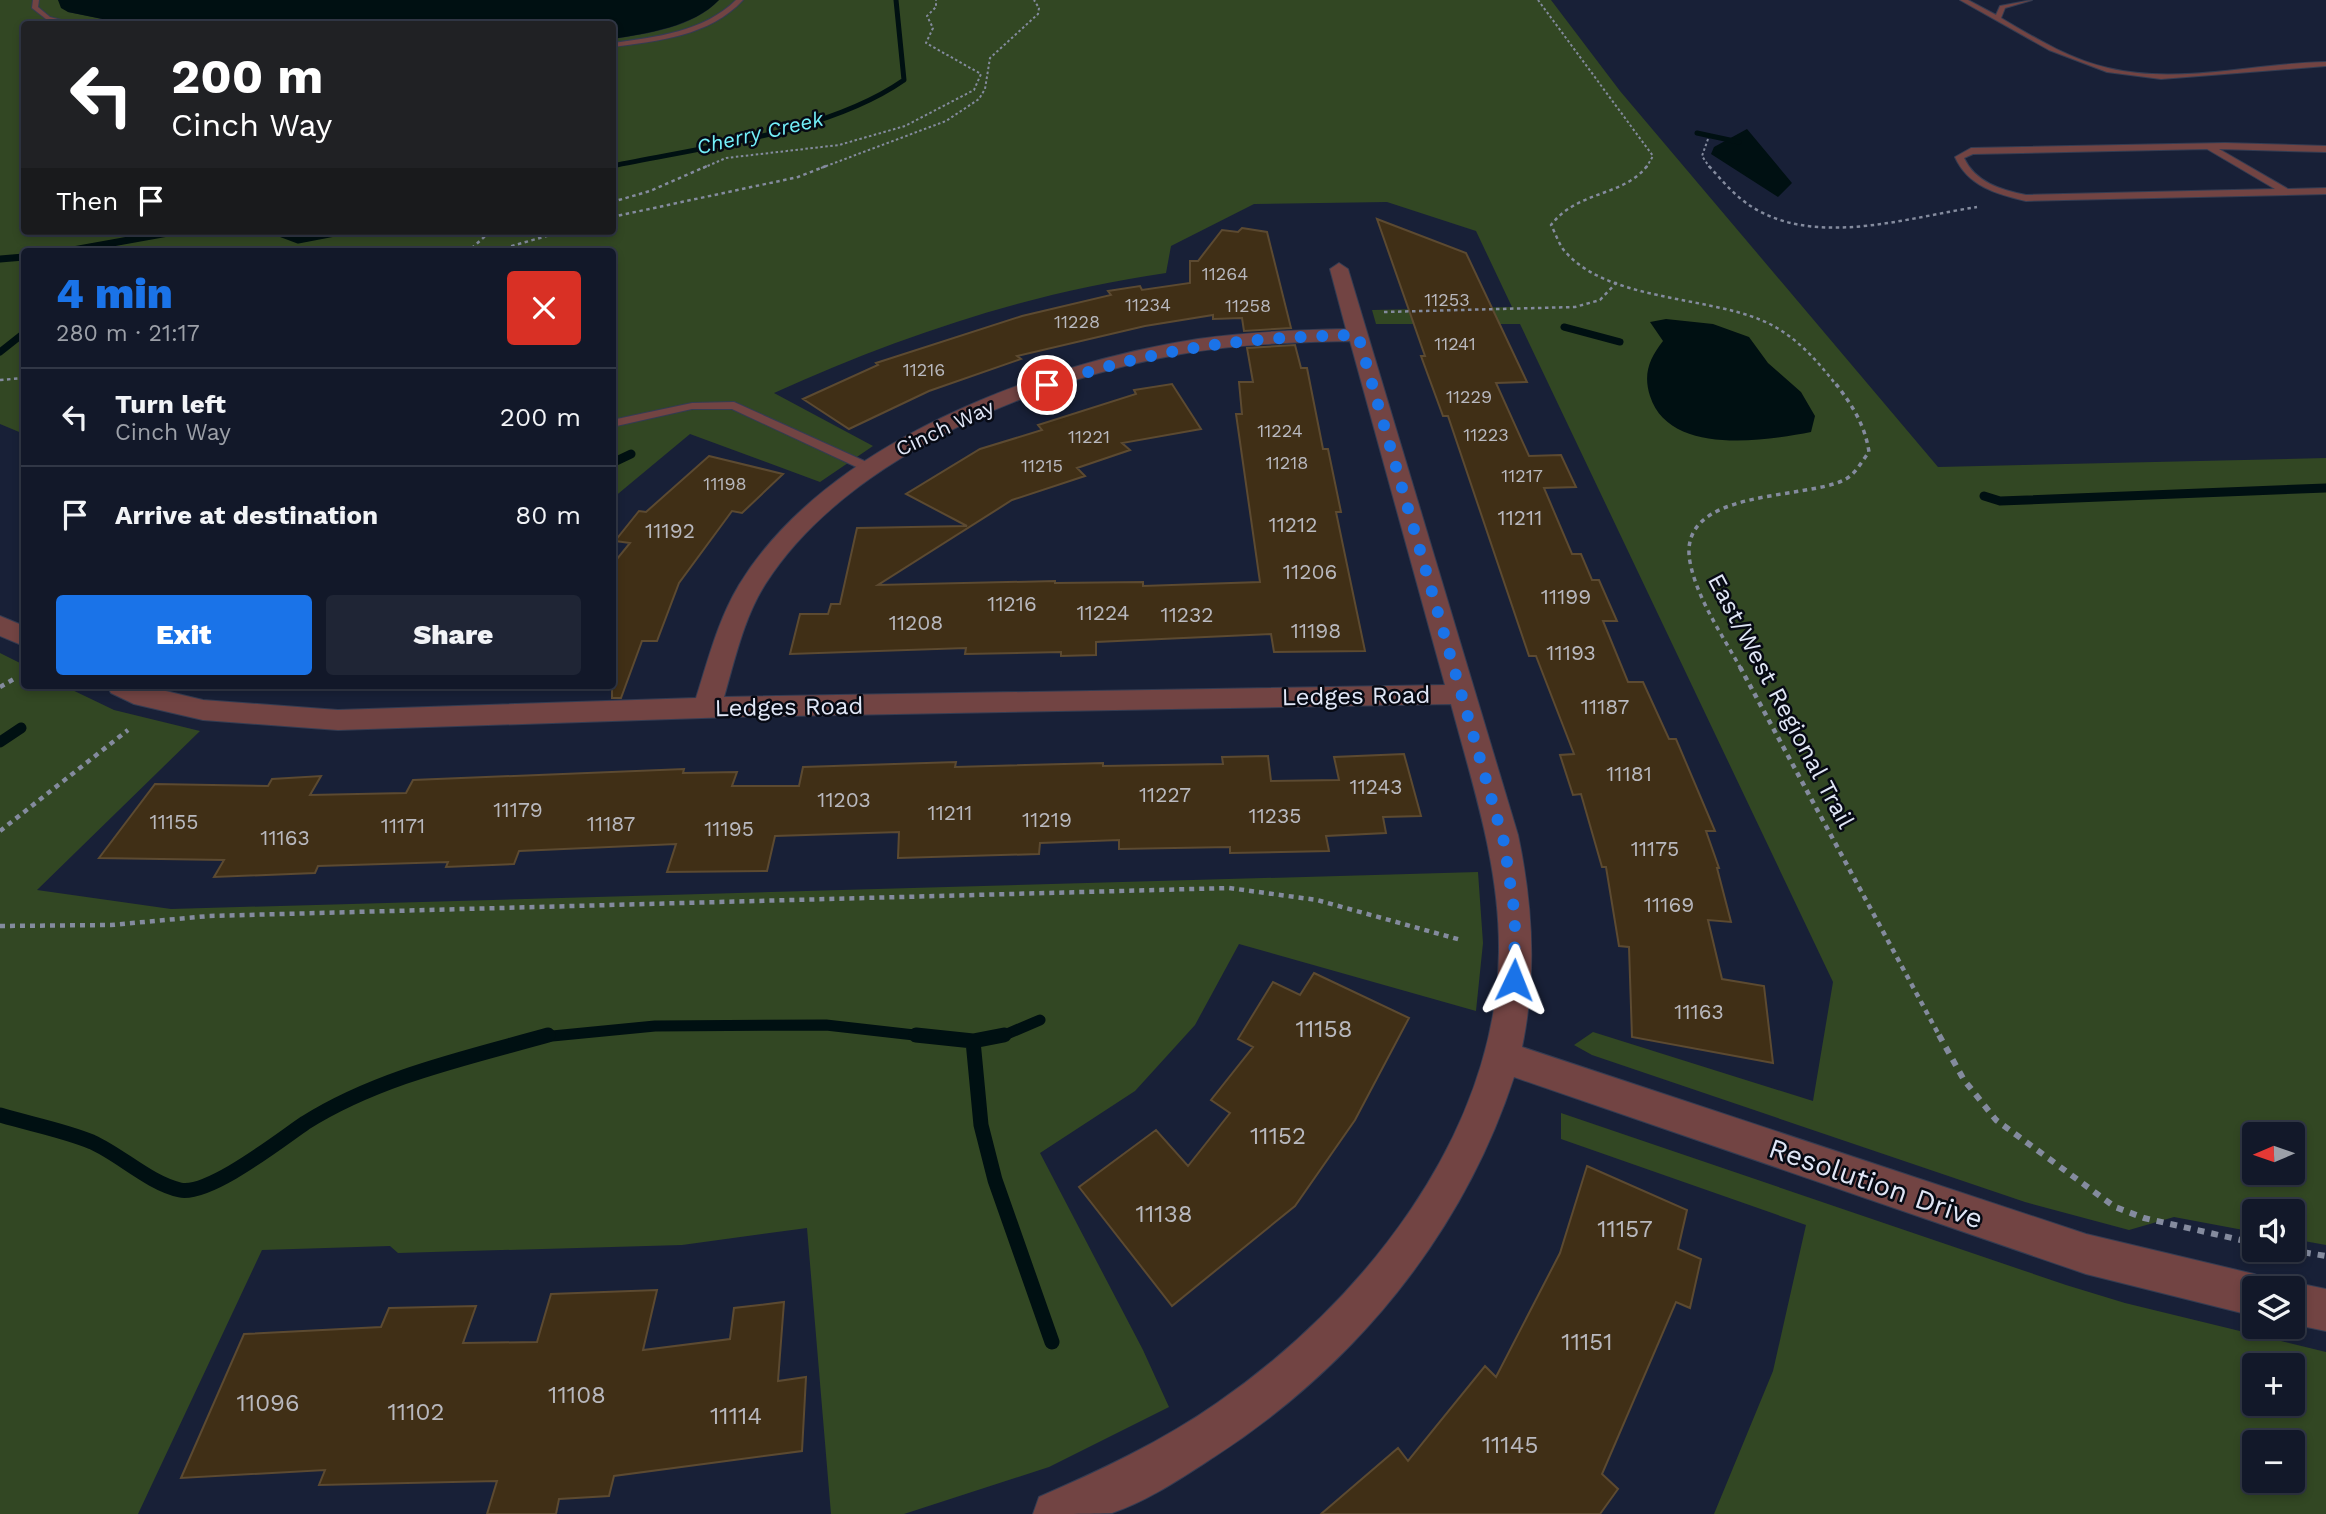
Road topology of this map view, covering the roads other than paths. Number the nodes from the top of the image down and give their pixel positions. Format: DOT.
graph roads {
  1 [pos="36,0"];
  2 [pos="740,0"];
  3 [pos="1963,0"];
  4 [pos="2029,0"];
  5 [pos="1997,18"];
  6 [pos="64,21"];
  7 [pos="616,44"];
  8 [pos="2326,64"];
  9 [pos="2209,146"];
  10 [pos="2326,149"];
  11 [pos="2326,191"];
  12 [pos="2286,192"];
  13 [pos="1339,269"];
  14 [pos="1358,335"];
  15 [pos="616,423"];
  16 [pos="867,467"];
  17 [pos="0,625"];
  18 [pos="21,636"];
  19 [pos="127,689"];
  20 [pos="1461,694"];
  21 [pos="707,708"];
  22 [pos="1502,1057"];
  23 [pos="2242,1292"];
  24 [pos="2305,1306"];
  25 [pos="2326,1310"];
  26 [pos="1056,1514"];
  1 -- 6 [label="lane"];
  2 -- 7 [label="lane"];
  3 -- 5 [label="lane"];
  4 -- 5 [label="lane"];
  5 -- 8 [label="lane"];
  9 -- 10 [label="lane"];
  9 -- 12 [label="lane"];
  9 -- 12 [label="lane"];
  11 -- 12 [label="lane"];
  13 -- 14 [label="street"];
  14 -- 16 [label="street, Cinch Way"];
  14 -- 20 [label="street"];
  15 -- 16 [label="lane"];
  16 -- 21 [label="street, Cinch Way"];
  17 -- 18 [label="street"];
  19 -- 21 [label="street, Ledges Road"];
  20 -- 21 [label="street, Ledges Road"];
  20 -- 22 [label="street"];
  22 -- 23 [label="street, Resolution Drive"];
  22 -- 26 [label="street"];
  24 -- 25 [label="street"];
}
